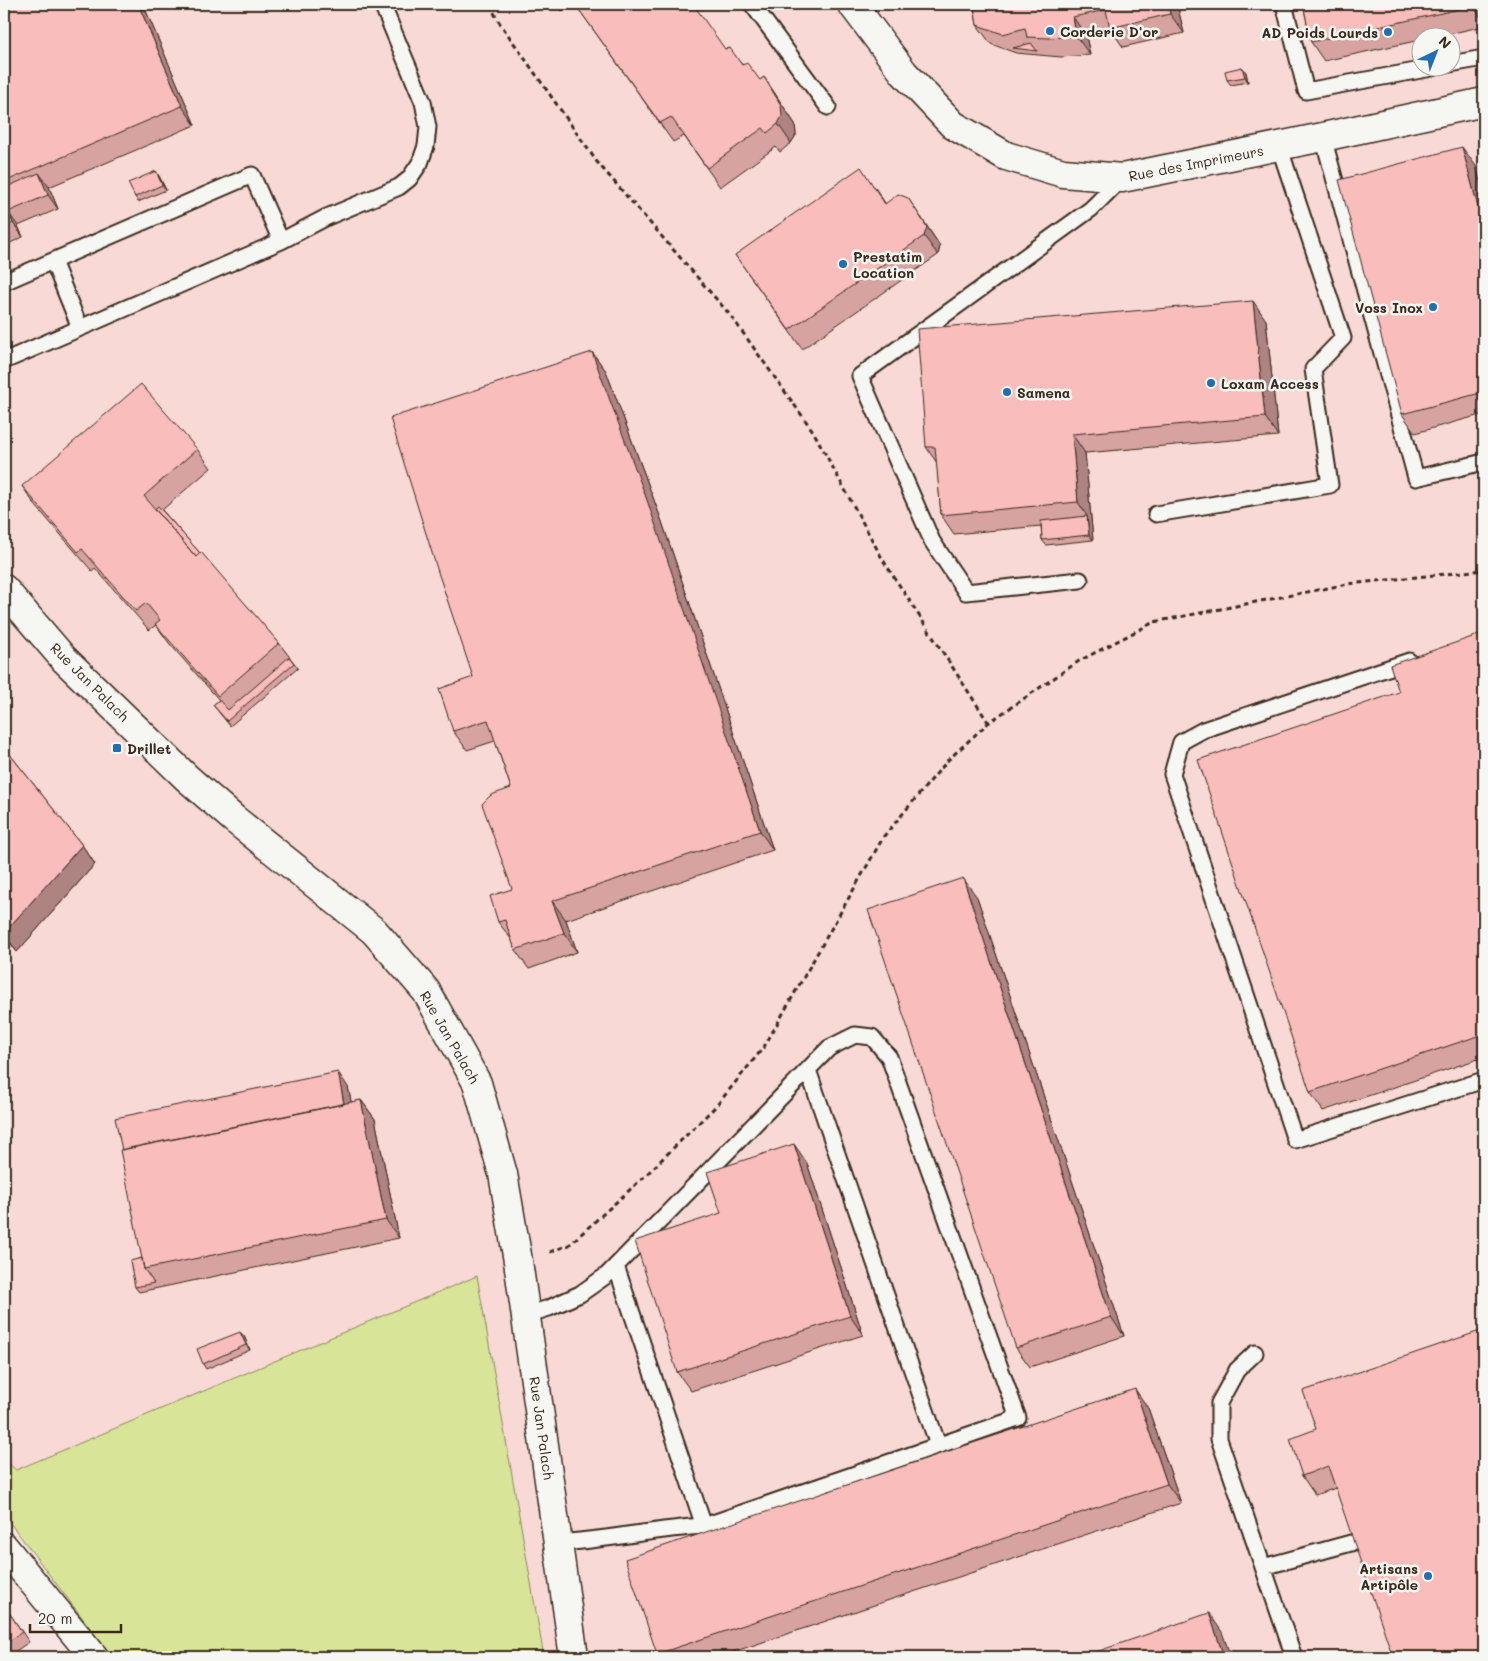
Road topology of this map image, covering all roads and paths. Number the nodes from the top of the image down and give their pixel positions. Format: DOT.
graph roads {
  1 [pos="382,4"];
  2 [pos="490,4"];
  3 [pos="752,4"];
  4 [pos="852,4"];
  5 [pos="1284,4"];
  6 [pos="1484,58"];
  7 [pos="1460,62"];
  8 [pos="1410,72"];
  9 [pos="1484,102"];
  10 [pos="828,107"];
  11 [pos="1324,137"];
  12 [pos="1279,146"];
  13 [pos="1122,178"];
  14 [pos="281,241"];
  15 [pos="53,261"];
  16 [pos="4,282"];
  17 [pos="80,328"];
  18 [pos="4,361"];
  19 [pos="1484,462"];
  20 [pos="1156,514"];
  21 [pos="1484,570"];
  22 [pos="1080,580"];
  23 [pos="4,590"];
  24 [pos="1419,657"];
  25 [pos="988,722"];
  26 [pos="808,1070"];
  27 [pos="1484,1080"];
  28 [pos="550,1252"];
  29 [pos="616,1266"];
  30 [pos="526,1315"];
  31 [pos="1255,1354"];
  32 [pos="938,1445"];
  33 [pos="704,1526"];
  34 [pos="558,1543"];
  35 [pos="1351,1543"];
  36 [pos="4,1547"];
  37 [pos="1263,1567"];
  38 [pos="94,1657"];
  39 [pos="574,1657"];
  40 [pos="1294,1657"];
  1 -- 14 [label="lane"];
  2 -- 25 [label="path"];
  3 -- 10 [label="lane"];
  4 -- 13 [label="street, Rue des Imprimeurs"];
  5 -- 8 [label="lane"];
  6 -- 7 [label="lane"];
  9 -- 11 [label="street, Rue des Imprimeurs"];
  11 -- 12 [label="street, Rue des Imprimeurs"];
  11 -- 19 [label="lane"];
  12 -- 13 [label="street, Rue des Imprimeurs"];
  12 -- 20 [label="lane"];
  13 -- 22 [label="lane"];
  14 -- 15 [label="lane"];
  14 -- 17 [label="lane"];
  15 -- 16 [label="lane"];
  15 -- 17 [label="lane"];
  17 -- 18 [label="lane"];
  21 -- 25 [label="path"];
  23 -- 30 [label="street, Rue Jan Palach"];
  24 -- 27 [label="lane"];
  25 -- 28 [label="path"];
  26 -- 29 [label="lane"];
  26 -- 32 [label="lane"];
  26 -- 32 [label="lane"];
  29 -- 30 [label="lane"];
  29 -- 33 [label="lane"];
  30 -- 34 [label="street, Rue Jan Palach"];
  31 -- 37 [label="lane"];
  32 -- 33 [label="lane"];
  33 -- 34 [label="lane"];
  34 -- 39 [label="street, Rue Jan Palach"];
  35 -- 37 [label="lane"];
  36 -- 38 [label="street"];
  37 -- 40 [label="lane"];
}
